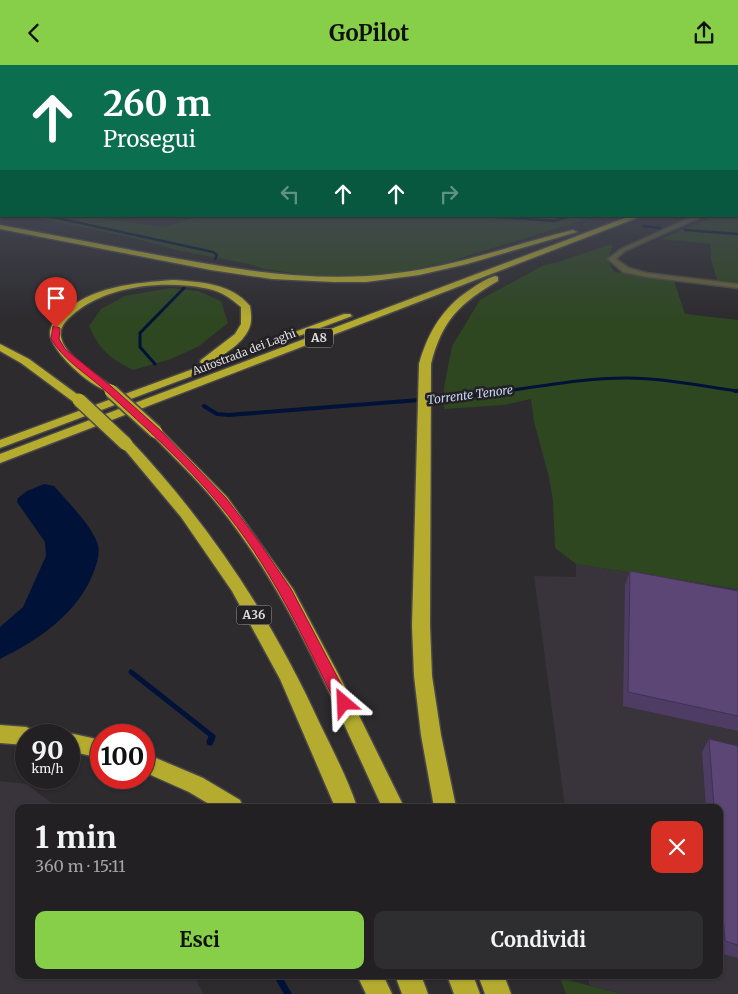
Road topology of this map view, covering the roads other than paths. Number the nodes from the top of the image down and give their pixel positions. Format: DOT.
graph roads {
  1 [pos="27,232"];
  2 [pos="662,232"];
  3 [pos="584,233"];
  4 [pos="738,286"];
  5 [pos="0,347"];
  6 [pos="170,380"];
  7 [pos="0,444"];
  8 [pos="0,459"];
  9 [pos="0,734"];
  10 [pos="15,736"];
  11 [pos="155,768"];
  12 [pos="227,804"];
  13 [pos="345,804"];
  14 [pos="392,804"];
  15 [pos="444,804"];
  16 [pos="372,979"];
  17 [pos="409,979"];
  18 [pos="461,979"];
  19 [pos="492,979"];
  20 [pos="379,994"];
  21 [pos="415,994"];
  22 [pos="467,994"];
  23 [pos="498,994"];
  1 -- 3 [label="highway"];
  2 -- 4 [label="street"];
  3 -- 6 [label="highway, Autostrada dei Laghi / A8"];
  3 -- 8 [label="highway, Autostrada dei Laghi / A8"];
  3 -- 15 [label="highway"];
  5 -- 13 [label="highway, A36, bridge"];
  6 -- 7 [label="highway, Autostrada dei Laghi / A8"];
  6 -- 14 [label="highway, A36, bridge"];
  9 -- 10 [label="highway"];
  11 -- 12 [label="highway"];
  16 -- 20 [label="highway"];
  17 -- 21 [label="highway"];
  18 -- 22 [label="highway"];
  19 -- 23 [label="highway"];
}
